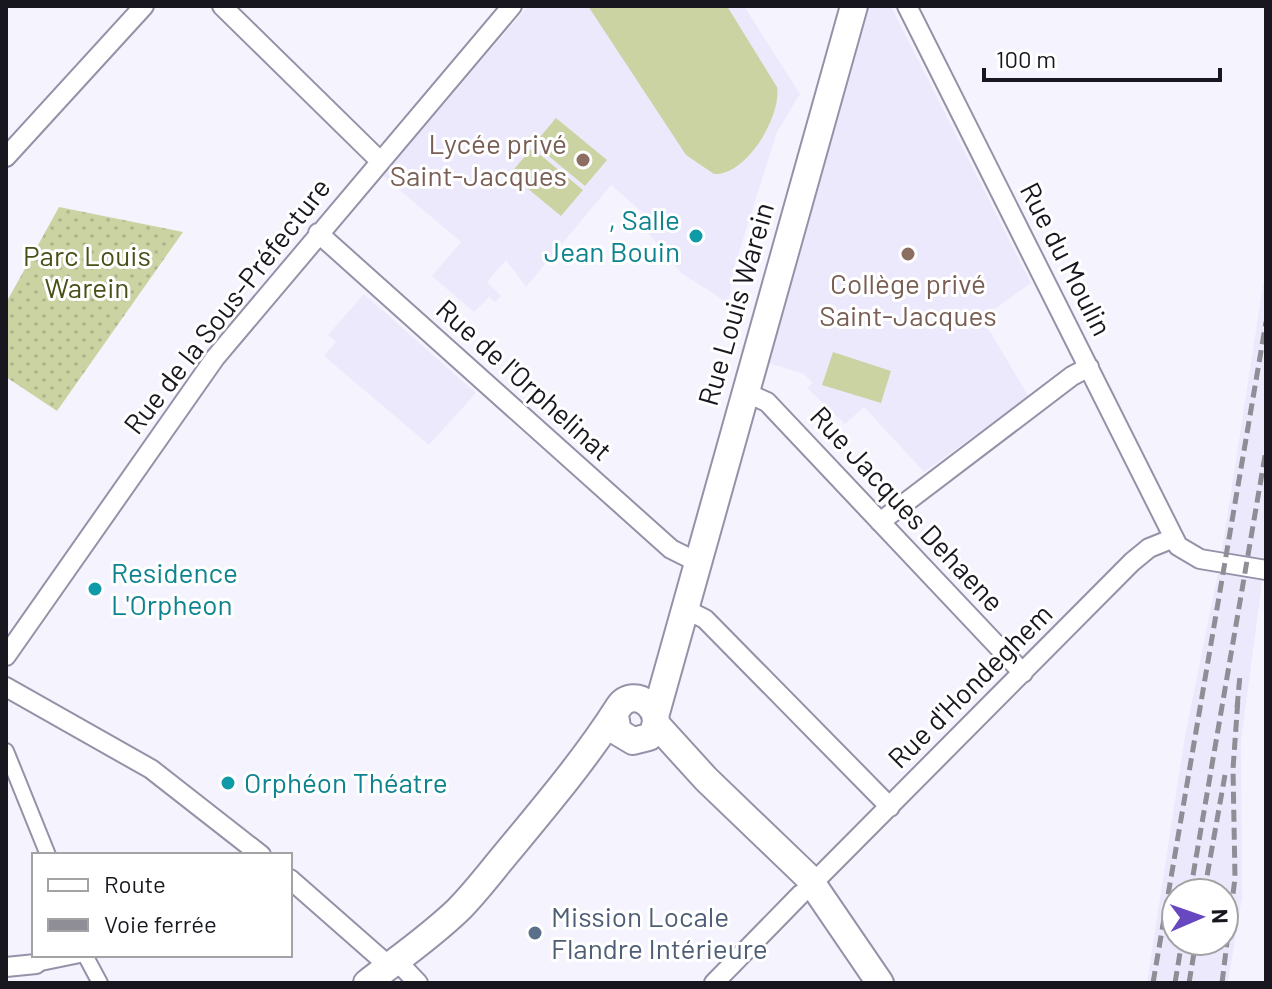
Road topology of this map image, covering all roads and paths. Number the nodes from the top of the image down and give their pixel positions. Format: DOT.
graph roads {
  1 [pos="144,6"];
  2 [pos="222,6"];
  3 [pos="512,6"];
  4 [pos="854,6"];
  5 [pos="911,14"];
  6 [pos="6,157"];
  7 [pos="379,160"];
  8 [pos="318,233"];
  9 [pos="1089,367"];
  10 [pos="745,392"];
  11 [pos="880,522"];
  12 [pos="1174,538"];
  13 [pos="697,562"];
  14 [pos="1266,570"];
  15 [pos="681,614"];
  16 [pos="6,656"];
  17 [pos="1023,673"];
  18 [pos="6,687"];
  19 [pos="638,722"];
  20 [pos="6,751"];
  21 [pos="890,807"];
  22 [pos="47,853"];
  23 [pos="259,853"];
  24 [pos="292,881"];
  25 [pos="807,888"];
  26 [pos="73,957"];
  27 [pos="84,957"];
  28 [pos="392,963"];
  29 [pos="36,964"];
  30 [pos="6,967"];
  31 [pos="100,983"];
  32 [pos="367,983"];
  33 [pos="418,983"];
  34 [pos="714,983"];
  35 [pos="866,983"];
  36 [pos="880,983"];
  1 -- 6 [label="street"];
  2 -- 7 [label="street"];
  3 -- 7 [label="street, Rue de la Sous-Préfecture"];
  4 -- 10 [label="main road, Rue Louis Warein"];
  5 -- 9 [label="street, Rue du Moulin"];
  7 -- 8 [label="street, Rue de la Sous-Préfecture"];
  8 -- 13 [label="street, Rue de l'Orphelinat"];
  8 -- 16 [label="street, Rue de la Sous-Préfecture"];
  9 -- 11 [label="street"];
  9 -- 12 [label="street, Rue du Moulin"];
  10 -- 11 [label="street, Rue Jacques Dehaene"];
  10 -- 13 [label="main road, Rue Louis Warein"];
  11 -- 17 [label="street, Rue Jacques Dehaene"];
  12 -- 14 [label="street"];
  12 -- 17 [label="street, Rue d'Hondeghem"];
  13 -- 15 [label="main road, Rue Louis Warein"];
  15 -- 19 [label="main road, Rue Louis Warein"];
  15 -- 21 [label="street"];
  17 -- 21 [label="street, Rue d'Hondeghem"];
  18 -- 23 [label="street"];
  19 -- 25 [label="main road"];
  19 -- 28 [label="main road, Rue Louis Warein"];
  20 -- 22 [label="street"];
  21 -- 25 [label="street, Rue d'Hondeghem"];
  24 -- 28 [label="street"];
  25 -- 34 [label="street, Rue d'Hondeghem"];
  25 -- 35 [label="main road"];
  25 -- 36 [label="main road"];
  26 -- 29 [label="street"];
  27 -- 31 [label="street"];
  28 -- 32 [label="main road, Rue Louis Warein"];
  28 -- 33 [label="street"];
  29 -- 30 [label="street"];
}
